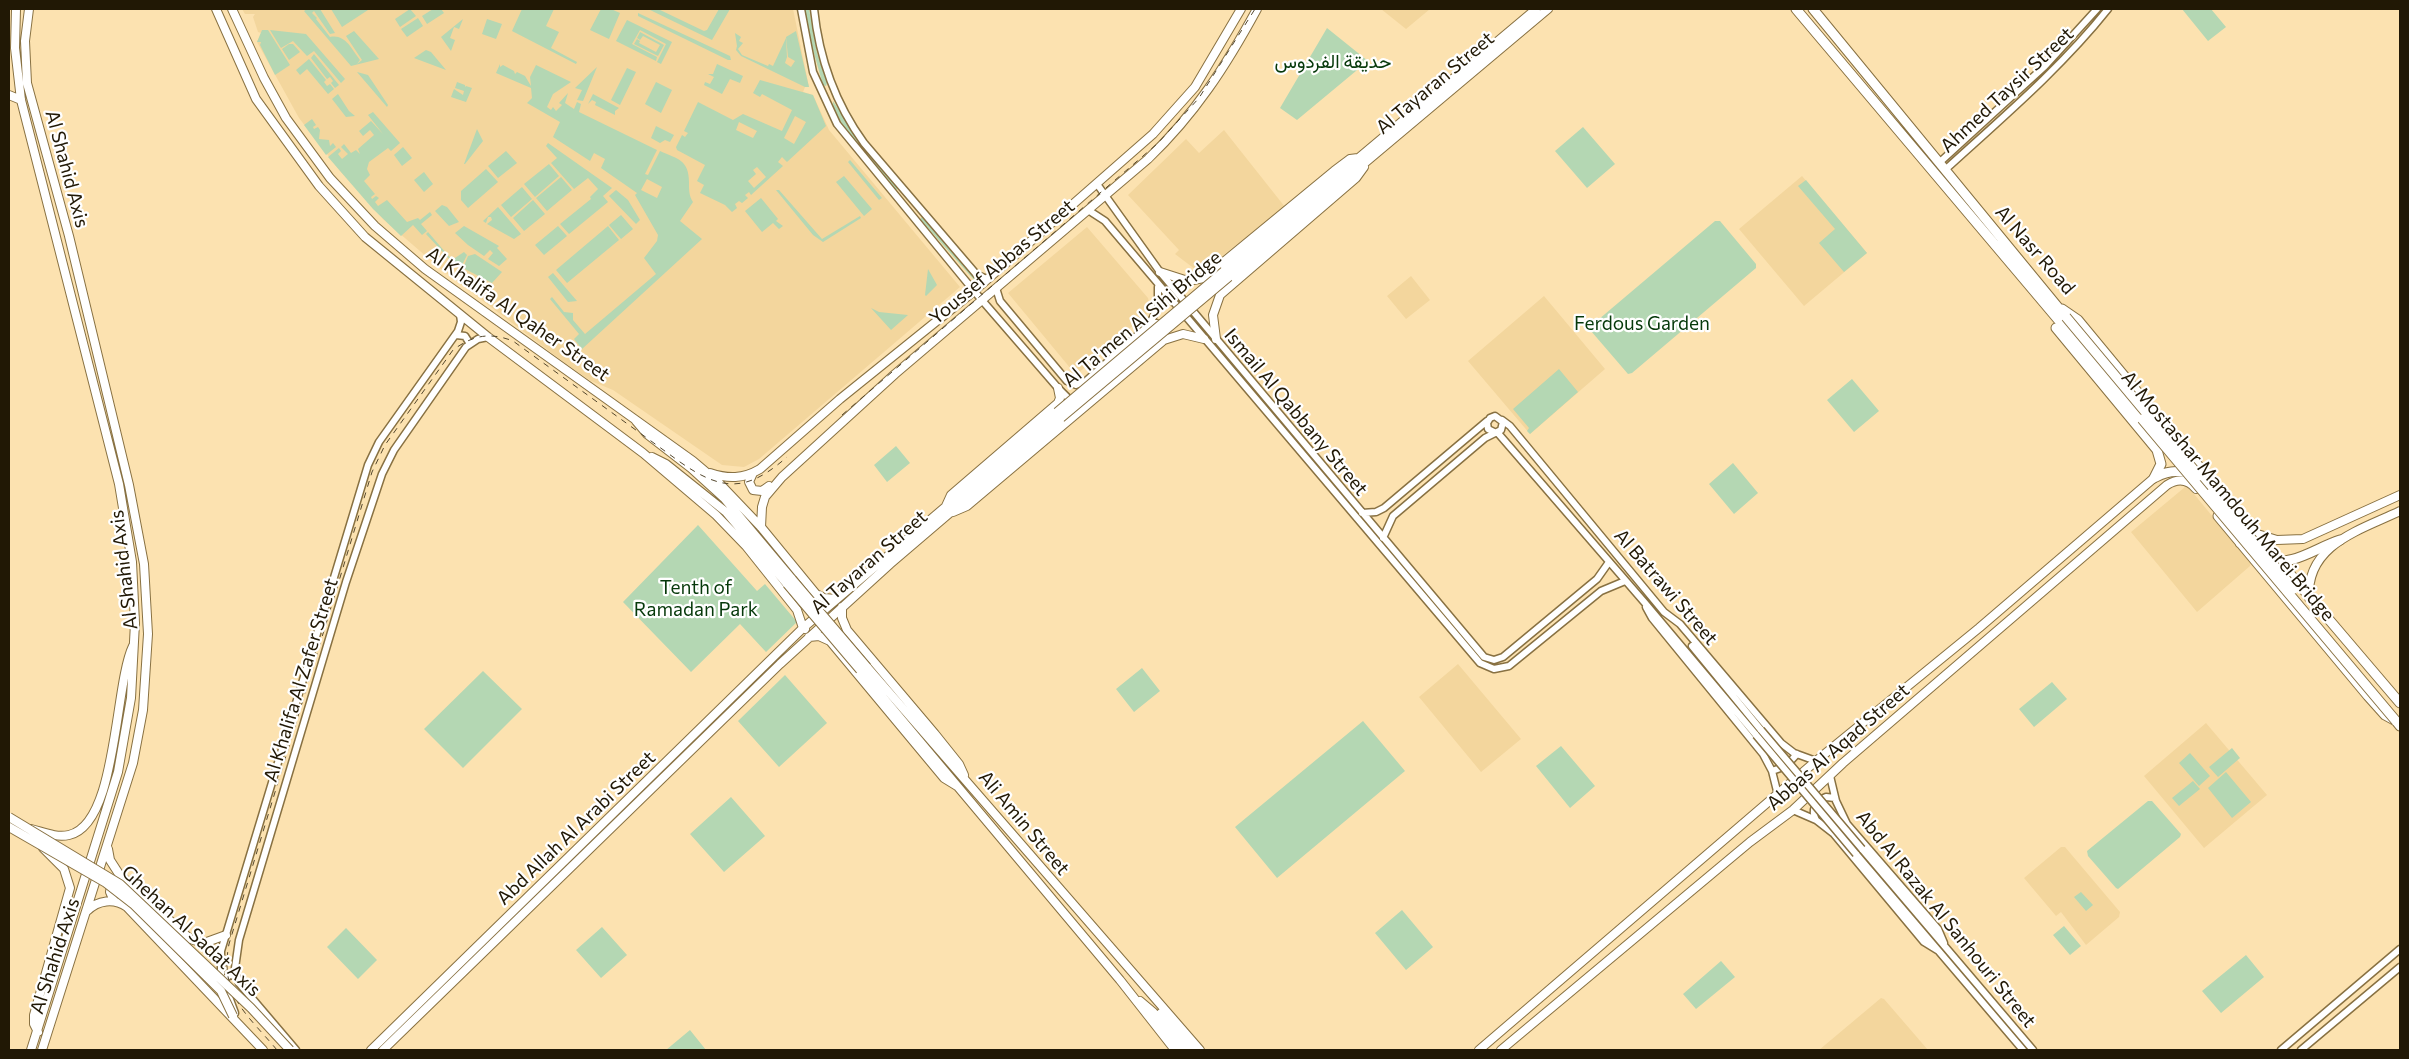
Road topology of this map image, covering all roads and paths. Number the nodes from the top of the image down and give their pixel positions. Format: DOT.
graph roads {
  1 [pos="216,9"];
  2 [pos="232,9"];
  3 [pos="801,9"];
  4 [pos="814,9"];
  5 [pos="1241,9"];
  6 [pos="1257,9"];
  7 [pos="1536,9"];
  8 [pos="1548,9"];
  9 [pos="1796,9"];
  10 [pos="1813,9"];
  11 [pos="2097,9"];
  12 [pos="2108,9"];
  13 [pos="16,11"];
  14 [pos="28,11"];
  15 [pos="2082,27"];
  16 [pos="2089,33"];
  17 [pos="2045,66"];
  18 [pos="2051,72"];
  19 [pos="14,80"];
  20 [pos="834,90"];
  21 [pos="821,93"];
  22 [pos="9,95"];
  23 [pos="21,100"];
  24 [pos="1976,131"];
  25 [pos="1981,137"];
  26 [pos="1363,160"];
  27 [pos="1943,165"];
  28 [pos="330,178"];
  29 [pos="1097,184"];
  30 [pos="319,186"];
  31 [pos="906,191"];
  32 [pos="1105,195"];
  33 [pos="348,198"];
  34 [pos="896,199"];
  35 [pos="337,207"];
  36 [pos="1088,210"];
  37 [pos="924,211"];
  38 [pos="1117,214"];
  39 [pos="914,219"];
  40 [pos="1105,221"];
  41 [pos="65,222"];
  42 [pos="54,226"];
  43 [pos="69,236"];
  44 [pos="56,237"];
  45 [pos="1160,272"];
  46 [pos="1204,278"];
  47 [pos="987,279"];
  48 [pos="1158,286"];
  49 [pos="996,288"];
  50 [pos="974,291"];
  51 [pos="2034,293"];
  52 [pos="1220,295"];
  53 [pos="982,300"];
  54 [pos="1000,301"];
  55 [pos="2058,307"];
  56 [pos="992,312"];
  57 [pos="460,314"];
  58 [pos="1150,324"];
  59 [pos="456,335"];
  60 [pos="488,337"];
  61 [pos="1204,339"];
  62 [pos="1216,339"];
  63 [pos="1164,340"];
  64 [pos="470,344"];
  65 [pos="1058,388"];
  66 [pos="1059,401"];
  67 [pos="1084,407"];
  68 [pos="635,417"];
  69 [pos="1072,417"];
  70 [pos="1502,420"];
  71 [pos="1487,421"];
  72 [pos="2171,431"];
  73 [pos="1495,432"];
  74 [pos="2157,450"];
  75 [pos="643,453"];
  76 [pos="706,471"];
  77 [pos="755,472"];
  78 [pos="782,477"];
  79 [pos="2154,478"];
  80 [pos="2196,489"];
  81 [pos="2219,491"];
  82 [pos="2400,495"];
  83 [pos="1384,508"];
  84 [pos="948,510"];
  85 [pos="2400,511"];
  86 [pos="1362,513"];
  87 [pos="2356,515"];
  88 [pos="1393,516"];
  89 [pos="761,527"];
  90 [pos="2358,531"];
  91 [pos="2254,533"];
  92 [pos="1383,538"];
  93 [pos="2340,540"];
  94 [pos="2241,544"];
  95 [pos="340,559"];
  96 [pos="1610,562"];
  97 [pos="352,563"];
  98 [pos="1597,579"];
  99 [pos="804,580"];
  100 [pos="789,581"];
  101 [pos="1626,581"];
  102 [pos="2276,586"];
  103 [pos="1605,589"];
  104 [pos="783,592"];
  105 [pos="1434,598"];
  106 [pos="2310,598"];
  107 [pos="834,601"];
  108 [pos="1645,603"];
  109 [pos="1427,604"];
  110 [pos="840,608"];
  111 [pos="1664,612"];
  112 [pos="803,628"];
  113 [pos="809,637"];
  114 [pos="135,642"];
  115 [pos="856,642"];
  116 [pos="840,653"];
  117 [pos="864,669"];
  118 [pos="2399,707"];
  119 [pos="2398,724"];
  120 [pos="1758,732"];
  121 [pos="1797,754"];
  122 [pos="1816,761"];
  123 [pos="1772,771"];
  124 [pos="1830,776"];
  125 [pos="964,779"];
  126 [pos="959,786"];
  127 [pos="1778,795"];
  128 [pos="1835,798"];
  129 [pos="1793,810"];
  130 [pos="9,817"];
  131 [pos="1816,820"];
  132 [pos="9,827"];
  133 [pos="27,828"];
  134 [pos="40,843"];
  135 [pos="582,844"];
  136 [pos="107,845"];
  137 [pos="589,852"];
  138 [pos="567,858"];
  139 [pos="574,865"];
  140 [pos="119,874"];
  141 [pos="114,901"];
  142 [pos="86,911"];
  143 [pos="226,935"];
  144 [pos="1942,949"];
  145 [pos="2400,949"];
  146 [pos="220,960"];
  147 [pos="235,962"];
  148 [pos="2400,967"];
  149 [pos="1131,972"];
  150 [pos="236,976"];
  151 [pos="223,982"];
  152 [pos="1133,996"];
  153 [pos="236,1019"];
  154 [pos="38,1032"];
  155 [pos="31,1050"];
  156 [pos="42,1050"];
  157 [pos="264,1050"];
  158 [pos="290,1050"];
  159 [pos="296,1050"];
  160 [pos="371,1050"];
  161 [pos="383,1050"];
  162 [pos="1175,1050"];
  163 [pos="1184,1050"];
  164 [pos="1192,1050"];
  165 [pos="1200,1050"];
  166 [pos="1479,1050"];
  167 [pos="1501,1050"];
  168 [pos="2023,1050"];
  169 [pos="2033,1050"];
  170 [pos="2281,1050"];
  171 [pos="2301,1050"];
  1 -- 30 [label="main road, Al Khalifa Al Qaher Street"];
  2 -- 28 [label="main road, Al Khalifa Al Qaher Street"];
  3 -- 21 [label="street"];
  4 -- 20 [label="street"];
  5 -- 29 [label="main road, Youssef Abbas Street"];
  6 -- 32 [label="main road, Youssef Abbas Street"];
  7 -- 26 [label="main road, Al Tayaran Street"];
  8 -- 26 [label="main road, Al Tayaran Street"];
  9 -- 51 [label="highway, Al Nasr Road"];
  10 -- 27 [label="highway, Al Nasr Road"];
  11 -- 15 [label="street, Ahmed Taysir Street"];
  12 -- 16 [label="street, Ahmed Taysir Street"];
  13 -- 14 [label="main road"];
  13 -- 19 [label="main road, Al Shahid Axis"];
  14 -- 41 [label="main road, Al Shahid Axis"];
  15 -- 16 [label="street"];
  15 -- 17 [label="street, Ahmed Taysir Street"];
  16 -- 18 [label="street, Ahmed Taysir Street"];
  17 -- 18 [label="street"];
  17 -- 24 [label="street, Ahmed Taysir Street"];
  18 -- 25 [label="street, Ahmed Taysir Street"];
  19 -- 23 [label="main road, Al Shahid Axis"];
  20 -- 21 [label="street"];
  20 -- 31 [label="street"];
  21 -- 34 [label="street"];
  22 -- 23 [label="main road"];
  23 -- 42 [label="main road, Al Shahid Axis"];
  24 -- 25 [label="street"];
  24 -- 27 [label="street, Ahmed Taysir Street"];
  25 -- 27 [label="street, Ahmed Taysir Street"];
  26 -- 46 [label="main road"];
  26 -- 52 [label="main road"];
  26 -- 84 [label="main road, Al Ta'men Al Sihi Bridge, bridge"];
  27 -- 55 [label="highway, Al Nasr Road"];
  28 -- 30 [label="main road"];
  28 -- 33 [label="main road, Al Khalifa Al Qaher Street"];
  29 -- 32 [label="street, Ismail Al Qabbany Street"];
  29 -- 47 [label="main road, Youssef Abbas Street"];
  30 -- 35 [label="main road, Al Khalifa Al Qaher Street"];
  31 -- 34 [label="street"];
  31 -- 37 [label="street"];
  32 -- 36 [label="main road, Youssef Abbas Street"];
  32 -- 38 [label="street, Ismail Al Qabbany Street"];
  33 -- 35 [label="main road"];
  33 -- 68 [label="main road, Al Khalifa Al Qaher Street"];
  34 -- 39 [label="street"];
  35 -- 57 [label="main road, Al Khalifa Al Qaher Street"];
  36 -- 40 [label="street, Ismail Al Qabbany Street"];
  36 -- 49 [label="main road, Youssef Abbas Street"];
  37 -- 39 [label="street"];
  37 -- 47 [label="street"];
  38 -- 40 [label="street"];
  38 -- 45 [label="street, Ismail Al Qabbany Street"];
  39 -- 50 [label="street"];
  40 -- 48 [label="street, Ismail Al Qabbany Street"];
  41 -- 42 [label="main road"];
  41 -- 43 [label="main road, Al Shahid Axis"];
  42 -- 44 [label="main road, Al Shahid Axis"];
  43 -- 44 [label="main road"];
  43 -- 136 [label="main road, Al Shahid Axis"];
  44 -- 114 [label="main road, Al Shahid Axis"];
  45 -- 46 [label="main road"];
  45 -- 62 [label="street, Ismail Al Qabbany Street"];
  46 -- 52 [label="main road"];
  47 -- 50 [label="main road, Youssef Abbas Street"];
  48 -- 58 [label="street"];
  48 -- 61 [label="street, Ismail Al Qabbany Street"];
  49 -- 53 [label="main road, Youssef Abbas Street"];
  49 -- 54 [label="street"];
  50 -- 53 [label="street"];
  50 -- 77 [label="main road, Youssef Abbas Street"];
  51 -- 74 [label="highway, Al Nasr Road"];
  51 -- 119 [label="highway, Al Mostashar Mamdouh Marei Bridge, bridge"];
  52 -- 62 [label="main road"];
  53 -- 56 [label="street"];
  53 -- 78 [label="main road, Youssef Abbas Street"];
  54 -- 56 [label="street"];
  54 -- 58 [label="street"];
  55 -- 72 [label="highway, Al Nasr Road"];
  55 -- 118 [label="highway, Al Mostashar Mamdouh Marei Bridge, bridge"];
  56 -- 65 [label="street"];
  57 -- 59 [label="street, Al Khalifa Al Zafer Street"];
  57 -- 60 [label="main road, Al Khalifa Al Qaher Street"];
  58 -- 63 [label="main road"];
  59 -- 64 [label="street"];
  59 -- 95 [label="street, Al Khalifa Al Zafer Street"];
  60 -- 64 [label="street"];
  60 -- 75 [label="main road, Al Khalifa Al Qaher Street"];
  61 -- 63 [label="main road"];
  61 -- 109 [label="street, Ismail Al Qabbany Street"];
  62 -- 86 [label="street, Ismail Al Qabbany Street"];
  63 -- 67 [label="main road"];
  64 -- 97 [label="street, Al Khalifa Al Zafer Street"];
  65 -- 66 [label="main road"];
  65 -- 67 [label="street"];
  66 -- 69 [label="main road"];
  66 -- 84 [label="main road"];
  67 -- 69 [label="main road"];
  68 -- 76 [label="main road, Al Khalifa Al Qaher Street"];
  68 -- 100 [label="main road"];
  69 -- 84 [label="main road"];
  70 -- 71 [label="street"];
  70 -- 73 [label="street"];
  70 -- 111 [label="street, Al Batrawi Street"];
  71 -- 73 [label="street"];
  71 -- 83 [label="street"];
  72 -- 74 [label="highway"];
  72 -- 81 [label="highway, Al Nasr Road"];
  73 -- 88 [label="street"];
  73 -- 96 [label="street, Al Batrawi Street"];
  74 -- 79 [label="highway"];
  75 -- 100 [label="main road"];
  75 -- 104 [label="main road"];
  76 -- 77 [label="main road, Youssef Abbas Street"];
  76 -- 89 [label="main road, Al Khalifa Al Qaher Street"];
  77 -- 78 [label="main road"];
  78 -- 89 [label="main road, Youssef Abbas Street"];
  79 -- 81 [label="highway"];
  79 -- 122 [label="main road, Abbas Al Aqad Street"];
  80 -- 94 [label="highway"];
  80 -- 124 [label="main road, Abbas Al Aqad Street"];
  81 -- 91 [label="highway, Al Nasr Road"];
  82 -- 87 [label="main road"];
  83 -- 86 [label="street"];
  83 -- 88 [label="street"];
  84 -- 107 [label="main road, Al Tayaran Street"];
  84 -- 110 [label="main road, Al Tayaran Street"];
  85 -- 90 [label="main road"];
  86 -- 92 [label="street, Ismail Al Qabbany Street"];
  87 -- 90 [label="main road"];
  87 -- 91 [label="main road"];
  88 -- 92 [label="street"];
  89 -- 99 [label="main road, Al Khalifa Al Qaher Street"];
  90 -- 93 [label="main road"];
  91 -- 94 [label="highway"];
  92 -- 105 [label="street, Ismail Al Qabbany Street"];
  93 -- 94 [label="highway"];
  93 -- 106 [label="main road"];
  94 -- 102 [label="highway"];
  95 -- 97 [label="street"];
  95 -- 143 [label="street, Al Khalifa Al Zafer Street"];
  96 -- 98 [label="street"];
  96 -- 101 [label="street, Al Batrawi Street"];
  97 -- 147 [label="street, Al Khalifa Al Zafer Street"];
  98 -- 103 [label="street"];
  98 -- 105 [label="street, Ismail Al Qabbany Street"];
  99 -- 104 [label="main road"];
  99 -- 107 [label="main road, Al Khalifa Al Qaher Street"];
  100 -- 117 [label="main road, bridge"];
  101 -- 103 [label="street"];
  101 -- 108 [label="street, Al Batrawi Street"];
  102 -- 106 [label="highway"];
  102 -- 119 [label="highway"];
  103 -- 109 [label="street, Ismail Al Qabbany Street"];
  104 -- 112 [label="main road"];
  105 -- 109 [label="street"];
  106 -- 118 [label="highway"];
  107 -- 110 [label="main road"];
  107 -- 112 [label="main road, Al Tayaran Street"];
  108 -- 120 [label="street"];
  108 -- 123 [label="street, Al Batrawi Street"];
  110 -- 113 [label="main road, Al Tayaran Street"];
  110 -- 115 [label="main road, Ali Amin Street"];
  111 -- 120 [label="street"];
  111 -- 121 [label="street, Al Batrawi Street"];
  112 -- 113 [label="main road"];
  112 -- 135 [label="main road, Abd Allah Al Arabi Street"];
  113 -- 116 [label="main road, Ali Amin Street"];
  113 -- 137 [label="main road, Abd Allah Al Arabi Street"];
  114 -- 133 [label="main road"];
  114 -- 154 [label="main road, Al Shahid Axis"];
  115 -- 116 [label="main road"];
  115 -- 125 [label="main road, Ali Amin Street"];
  116 -- 126 [label="main road, Ali Amin Street"];
  117 -- 125 [label="main road"];
  117 -- 126 [label="main road"];
  120 -- 144 [label="street, bridge"];
  121 -- 122 [label="street, Al Batrawi Street"];
  121 -- 123 [label="street"];
  122 -- 127 [label="main road, Abbas Al Aqad Street"];
  123 -- 127 [label="street, Al Batrawi Street"];
  124 -- 128 [label="street, Abd Al Razak Al Sanhouri Street"];
  124 -- 129 [label="main road, Abbas Al Aqad Street"];
  125 -- 149 [label="main road, Ali Amin Street"];
  126 -- 152 [label="main road, Ali Amin Street"];
  127 -- 166 [label="main road, Abbas Al Aqad Street"];
  128 -- 131 [label="street"];
  128 -- 144 [label="street, Abd Al Razak Al Sanhouri Street"];
  129 -- 131 [label="street, Abd Al Razak Al Sanhouri Street"];
  129 -- 167 [label="main road, Abbas Al Aqad Street"];
  130 -- 133 [label="main road, Ghehan Al Sadat Axis, bridge"];
  131 -- 144 [label="street, Abd Al Razak Al Sanhouri Street"];
  132 -- 134 [label="main road, Ghehan Al Sadat Axis, bridge"];
  133 -- 158 [label="main road, Ghehan Al Sadat Axis, bridge"];
  134 -- 153 [label="main road, Ghehan Al Sadat Axis, bridge"];
  134 -- 154 [label="main road, bridge"];
  135 -- 137 [label="main road"];
  135 -- 138 [label="main road, Abd Allah Al Arabi Street"];
  136 -- 140 [label="main road"];
  136 -- 142 [label="main road, Al Shahid Axis"];
  137 -- 139 [label="main road, Abd Allah Al Arabi Street"];
  138 -- 139 [label="main road"];
  138 -- 160 [label="main road, Abd Allah Al Arabi Street"];
  139 -- 161 [label="main road, Abd Allah Al Arabi Street"];
  140 -- 141 [label="main road"];
  140 -- 143 [label="main road"];
  141 -- 142 [label="main road"];
  141 -- 153 [label="main road"];
  142 -- 156 [label="main road, Al Shahid Axis"];
  143 -- 146 [label="street, Al Khalifa Al Zafer Street"];
  144 -- 168 [label="street, Abd Al Razak Al Sanhouri Street"];
  144 -- 169 [label="street, Abd Al Razak Al Sanhouri Street"];
  145 -- 170 [label="street"];
  146 -- 147 [label="street"];
  146 -- 151 [label="street, Al Khalifa Al Zafer Street"];
  147 -- 150 [label="street, Al Khalifa Al Zafer Street"];
  148 -- 171 [label="street"];
  149 -- 164 [label="main road"];
  149 -- 165 [label="main road, Ali Amin Street"];
  150 -- 151 [label="street"];
  150 -- 159 [label="street, Al Khalifa Al Zafer Street"];
  151 -- 153 [label="street, Al Khalifa Al Zafer Street"];
  152 -- 162 [label="main road, Ali Amin Street"];
  152 -- 163 [label="main road"];
  153 -- 157 [label="main road"];
  154 -- 155 [label="main road, Al Shahid Axis"];
}
